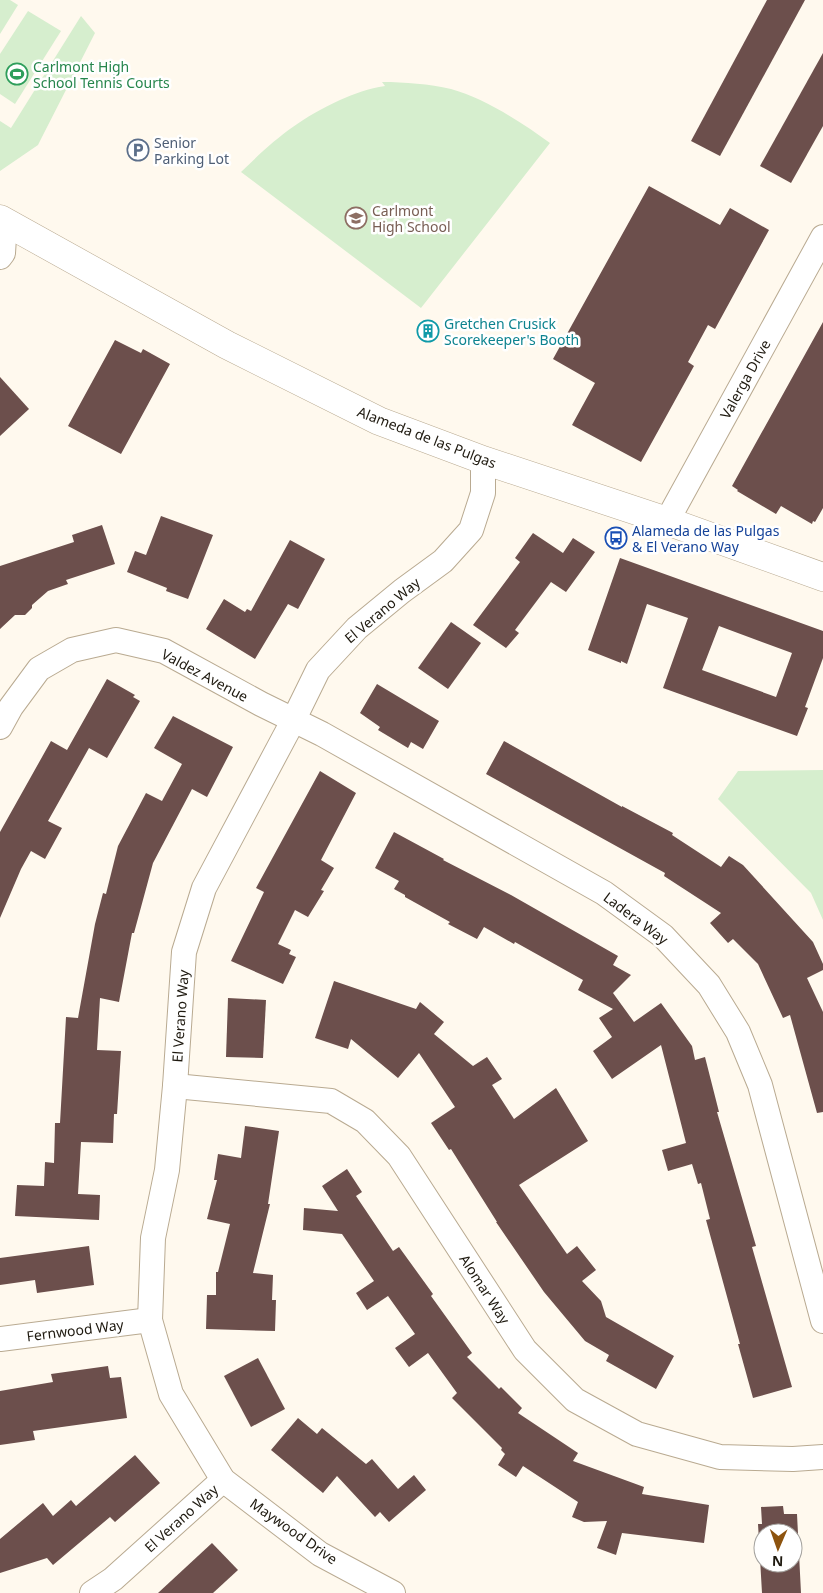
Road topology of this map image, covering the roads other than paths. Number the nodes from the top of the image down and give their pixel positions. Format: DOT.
graph roads {
  1 [pos="2,220"];
  2 [pos="823,237"];
  3 [pos="0,257"];
  4 [pos="483,460"];
  5 [pos="668,521"];
  6 [pos="823,577"];
  7 [pos="293,721"];
  8 [pos="0,727"];
  9 [pos="175,1086"];
  10 [pos="150,1320"];
  11 [pos="823,1321"];
  12 [pos="0,1340"];
  13 [pos="823,1457"];
  14 [pos="223,1480"];
  15 [pos="92,1593"];
  16 [pos="393,1593"];
  1 -- 3 [label="street"];
  1 -- 4 [label="main road, Alameda de las Pulgas"];
  2 -- 5 [label="street, Valerga Drive"];
  4 -- 5 [label="main road, Alameda de las Pulgas"];
  4 -- 7 [label="street, El Verano Way"];
  5 -- 6 [label="main road, Alameda de las Pulgas"];
  7 -- 8 [label="street, Valdez Avenue"];
  7 -- 9 [label="street, El Verano Way"];
  7 -- 11 [label="street, Ladera Way"];
  9 -- 10 [label="street, El Verano Way"];
  9 -- 13 [label="street, Alomar Way"];
  10 -- 12 [label="street, Fernwood Way"];
  10 -- 14 [label="street, El Verano Way"];
  14 -- 15 [label="street, El Verano Way"];
  14 -- 16 [label="street, Maywood Drive"];
}
